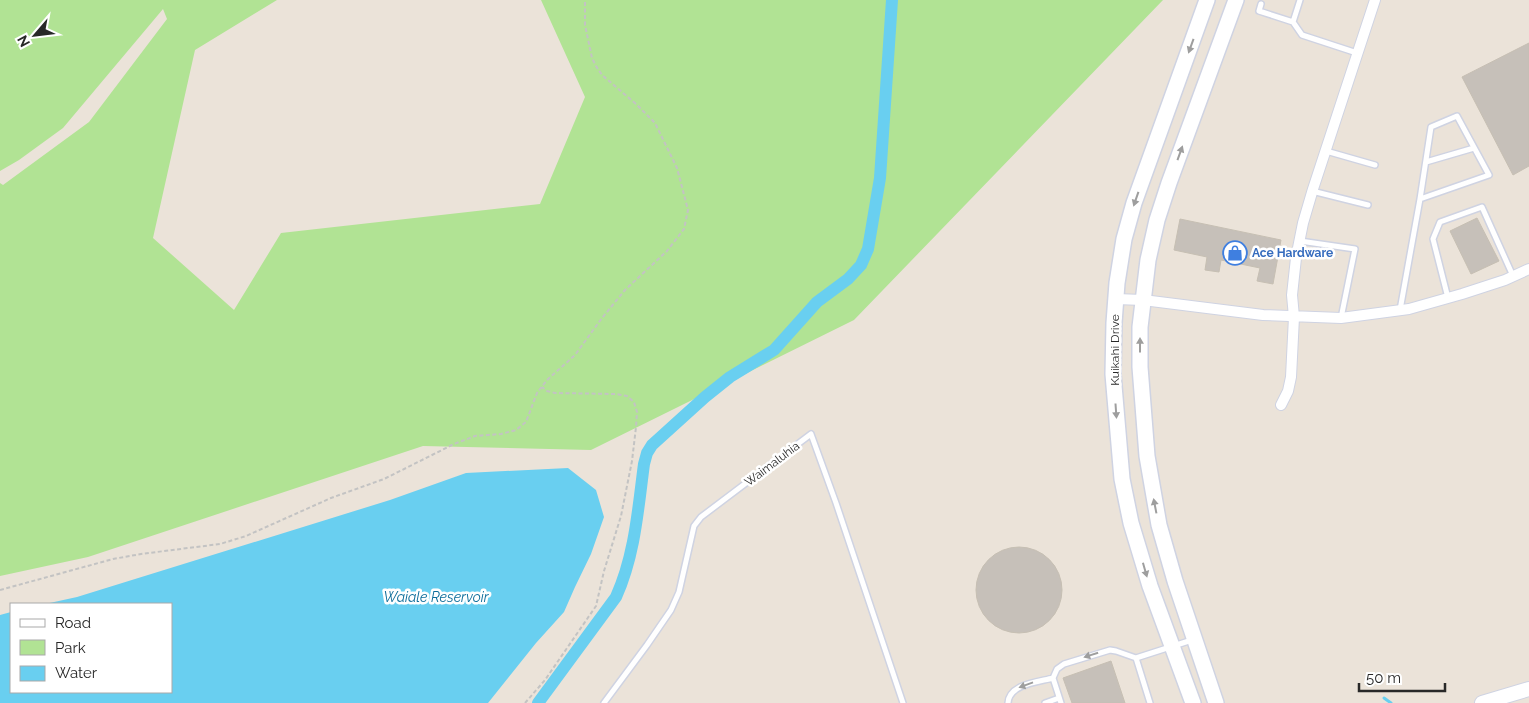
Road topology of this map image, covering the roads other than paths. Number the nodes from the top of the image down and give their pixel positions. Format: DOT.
graph roads {
  1 [pos="1207,0"];
  2 [pos="1236,0"];
  3 [pos="1300,0"];
  4 [pos="1375,0"];
  5 [pos="1262,4"];
  6 [pos="1275,9"];
  7 [pos="1273,16"];
  8 [pos="1292,22"];
  9 [pos="1358,53"];
  10 [pos="1474,148"];
  11 [pos="1325,151"];
  12 [pos="1426,162"];
  13 [pos="1375,165"];
  14 [pos="1312,191"];
  15 [pos="1420,199"];
  16 [pos="1368,205"];
  17 [pos="1300,241"];
  18 [pos="1529,269"];
  19 [pos="1513,276"];
  20 [pos="1448,298"];
  21 [pos="1116,299"];
  22 [pos="1143,300"];
  23 [pos="1400,310"];
  24 [pos="1294,317"];
  25 [pos="1341,318"];
  26 [pos="1281,405"];
  27 [pos="1194,639"];
  28 [pos="1172,646"];
  29 [pos="1136,658"];
  30 [pos="1053,678"];
  31 [pos="1529,689"];
  32 [pos="1060,701"];
  33 [pos="604,703"];
  34 [pos="901,703"];
  35 [pos="1008,703"];
  36 [pos="1045,703"];
  37 [pos="1150,703"];
  38 [pos="1193,703"];
  39 [pos="1216,703"];
  40 [pos="1482,703"];
  1 -- 21 [label="main road, Kuikahi Drive, one-way"];
  22 -- 2 [label="main road, Kuikahi Drive, one-way"];
  3 -- 8 [label="lane"];
  4 -- 9 [label="street"];
  5 -- 7 [label="lane"];
  6 -- 7 [label="lane"];
  7 -- 8 [label="lane"];
  8 -- 9 [label="lane"];
  9 -- 11 [label="street"];
  10 -- 12 [label="lane"];
  10 -- 12 [label="lane"];
  10 -- 15 [label="lane"];
  11 -- 13 [label="lane"];
  11 -- 14 [label="street"];
  12 -- 15 [label="lane"];
  14 -- 16 [label="lane"];
  14 -- 17 [label="street"];
  15 -- 23 [label="lane"];
  17 -- 24 [label="street"];
  17 -- 25 [label="lane"];
  18 -- 19 [label="street"];
  19 -- 20 [label="street"];
  19 -- 20 [label="lane"];
  20 -- 23 [label="street"];
  21 -- 22 [label="street"];
  21 -- 28 [label="main road, Kuikahi Drive, one-way"];
  22 -- 24 [label="street"];
  27 -- 22 [label="main road, Kuikahi Drive, one-way"];
  23 -- 25 [label="street"];
  24 -- 25 [label="street"];
  24 -- 26 [label="street"];
  27 -- 28 [label="lane"];
  27 -- 39 [label="main road, Kuikahi Drive"];
  28 -- 29 [label="lane"];
  28 -- 38 [label="main road, Kuikahi Drive"];
  29 -- 30 [label="lane, one-way"];
  29 -- 37 [label="lane"];
  30 -- 32 [label="lane"];
  30 -- 35 [label="lane, one-way"];
  31 -- 40 [label="street"];
  32 -- 36 [label="lane"];
  33 -- 34 [label="lane, Waimaluhia"];
}
